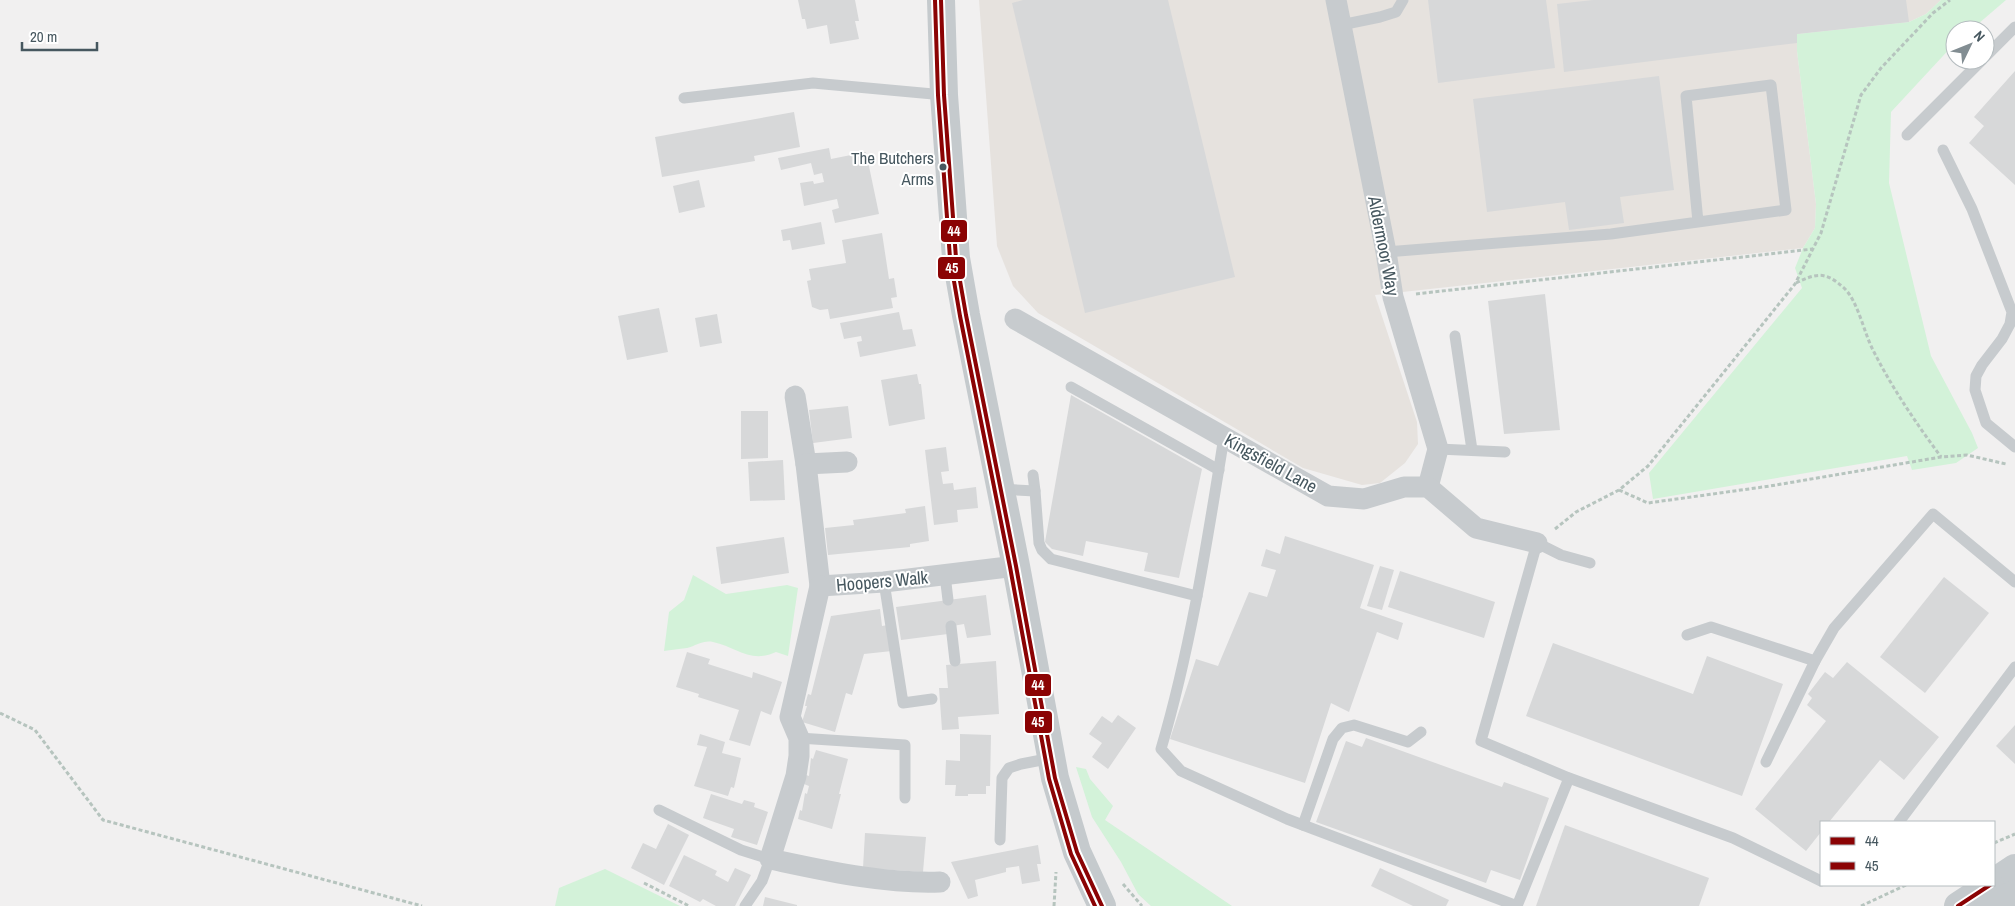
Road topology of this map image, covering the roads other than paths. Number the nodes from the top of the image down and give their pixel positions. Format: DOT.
graph roads {
  1 [pos="941,0"];
  2 [pos="1336,0"];
  3 [pos="1403,0"];
  4 [pos="1341,25"];
  5 [pos="2015,27"];
  6 [pos="1995,47"];
  7 [pos="1972,70"];
  8 [pos="944,95"];
  9 [pos="684,98"];
  10 [pos="1907,135"];
  11 [pos="1943,150"];
  12 [pos="1698,222"];
  13 [pos="1386,252"];
  14 [pos="1015,319"];
  15 [pos="1455,336"];
  16 [pos="1071,387"];
  17 [pos="795,396"];
  18 [pos="1224,437"];
  19 [pos="2015,447"];
  20 [pos="1438,449"];
  21 [pos="1472,450"];
  22 [pos="1505,452"];
  23 [pos="847,462"];
  24 [pos="806,464"];
  25 [pos="1219,470"];
  26 [pos="1034,475"];
  27 [pos="1428,487"];
  28 [pos="1000,489"];
  29 [pos="1034,490"];
  30 [pos="1537,543"];
  31 [pos="1590,563"];
  32 [pos="1016,566"];
  33 [pos="945,575"];
  34 [pos="884,582"];
  35 [pos="2015,582"];
  36 [pos="820,586"];
  37 [pos="1197,596"];
  38 [pos="948,600"];
  39 [pos="951,626"];
  40 [pos="1688,635"];
  41 [pos="955,661"];
  42 [pos="1815,661"];
  43 [pos="2015,667"];
  44 [pos="932,699"];
  45 [pos="1421,732"];
  46 [pos="799,738"];
  47 [pos="1052,758"];
  48 [pos="1766,762"];
  49 [pos="1569,778"];
  50 [pos="905,798"];
  51 [pos="659,810"];
  52 [pos="1900,821"];
  53 [pos="1303,825"];
  54 [pos="1000,840"];
  55 [pos="770,859"];
  56 [pos="2015,868"];
  57 [pos="1820,881"];
  58 [pos="1995,881"];
  59 [pos="940,882"];
  60 [pos="1988,886"];
  61 [pos="2015,894"];
  62 [pos="745,906"];
  63 [pos="1102,906"];
  64 [pos="1958,906"];
  65 [pos="1988,906"];
  1 -- 8 [label="main road"];
  2 -- 4 [label="street, Aldermoor Way"];
  3 -- 4 [label="lane"];
  4 -- 13 [label="street, Aldermoor Way"];
  5 -- 6 [label="lane"];
  7 -- 10 [label="lane"];
  8 -- 9 [label="lane"];
  8 -- 28 [label="main road"];
  11 -- 19 [label="lane"];
  12 -- 12 [label="lane"];
  12 -- 13 [label="lane"];
  13 -- 20 [label="street, Aldermoor Way"];
  14 -- 18 [label="street, Kingsfield Lane"];
  15 -- 21 [label="lane"];
  16 -- 25 [label="lane"];
  17 -- 24 [label="street, Hoopers Walk"];
  18 -- 25 [label="lane"];
  18 -- 27 [label="street, Kingsfield Lane"];
  20 -- 21 [label="lane"];
  20 -- 27 [label="street"];
  21 -- 22 [label="lane"];
  23 -- 24 [label="street"];
  24 -- 36 [label="street, Hoopers Walk"];
  25 -- 37 [label="lane"];
  26 -- 29 [label="lane"];
  27 -- 30 [label="street"];
  28 -- 29 [label="lane"];
  28 -- 32 [label="main road"];
  29 -- 37 [label="lane"];
  30 -- 31 [label="lane"];
  30 -- 49 [label="lane"];
  32 -- 33 [label="street, Hoopers Walk"];
  32 -- 47 [label="main road"];
  33 -- 34 [label="street, Hoopers Walk"];
  33 -- 38 [label="lane"];
  34 -- 36 [label="street, Hoopers Walk"];
  34 -- 44 [label="lane"];
  35 -- 42 [label="lane"];
  36 -- 46 [label="street"];
  37 -- 53 [label="lane"];
  39 -- 41 [label="lane"];
  40 -- 42 [label="lane"];
  42 -- 48 [label="lane"];
  43 -- 52 [label="lane"];
  45 -- 53 [label="lane"];
  46 -- 50 [label="lane"];
  46 -- 55 [label="street"];
  47 -- 54 [label="lane"];
  47 -- 63 [label="main road"];
  49 -- 53 [label="lane"];
  49 -- 57 [label="lane"];
  51 -- 55 [label="lane"];
  55 -- 59 [label="street"];
  55 -- 62 [label="lane"];
  56 -- 58 [label="main road"];
  60 -- 64 [label="main road"];
  61 -- 65 [label="main road"];
}
